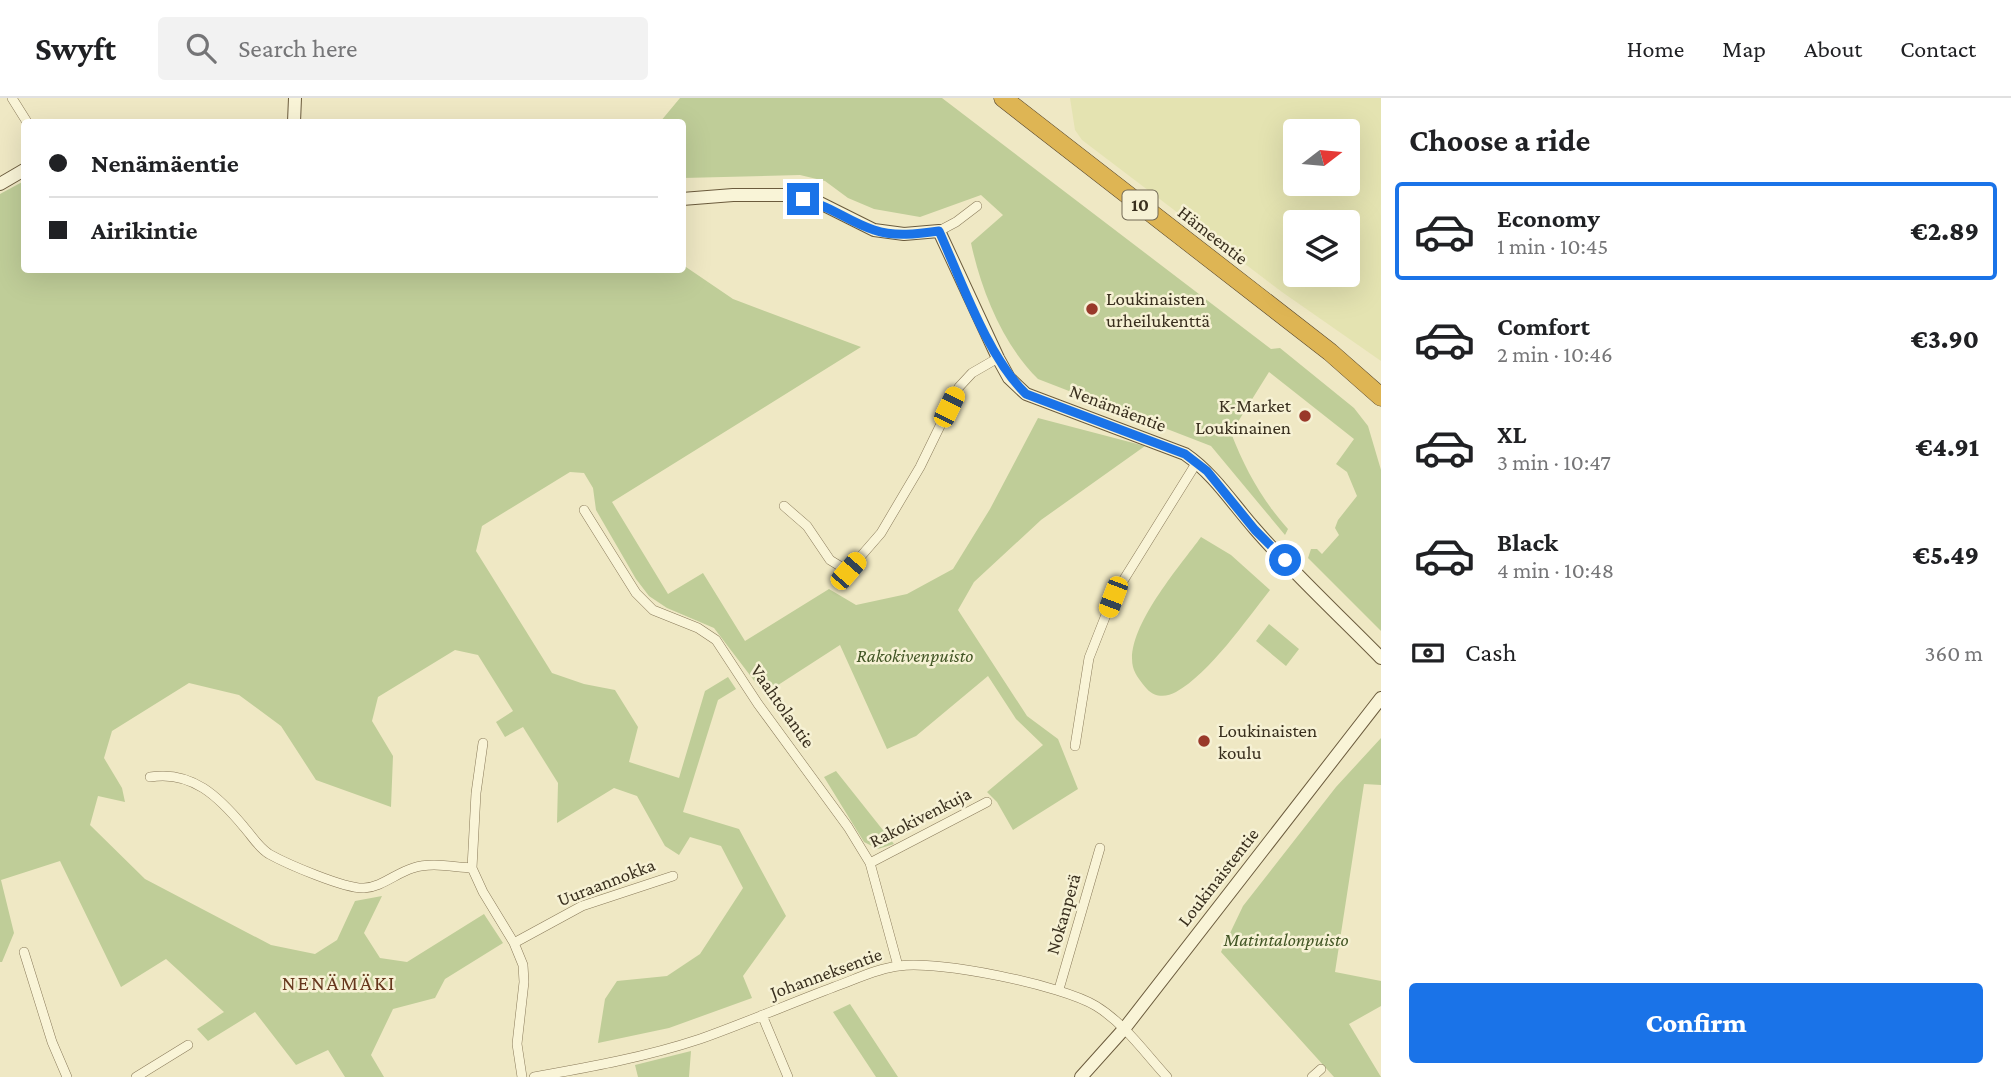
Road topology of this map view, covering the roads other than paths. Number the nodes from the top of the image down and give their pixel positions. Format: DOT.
graph roads {
  1 [pos="12,98"];
  2 [pos="295,98"];
  3 [pos="1003,98"];
  4 [pos="25,119"];
  5 [pos="293,119"];
  6 [pos="21,172"];
  7 [pos="0,184"];
  8 [pos="686,199"];
  9 [pos="977,206"];
  10 [pos="939,231"];
  11 [pos="1330,352"];
  12 [pos="998,358"];
  13 [pos="1381,383"];
  14 [pos="1381,397"];
  15 [pos="1197,462"];
  16 [pos="784,506"];
  17 [pos="584,510"];
  18 [pos="1381,658"];
  19 [pos="1381,698"];
  20 [pos="483,743"];
  21 [pos="1075,746"];
  22 [pos="150,777"];
  23 [pos="987,802"];
  24 [pos="1100,848"];
  25 [pos="870,863"];
  26 [pos="471,868"];
  27 [pos="673,876"];
  28 [pos="514,943"];
  29 [pos="24,952"];
  30 [pos="898,966"];
  31 [pos="1059,989"];
  32 [pos="762,1015"];
  33 [pos="1124,1029"];
  34 [pos="188,1045"];
  35 [pos="1321,1069"];
  36 [pos="67,1077"];
  37 [pos="136,1077"];
  38 [pos="522,1077"];
  39 [pos="534,1077"];
  40 [pos="788,1077"];
  41 [pos="1081,1077"];
  42 [pos="1167,1077"];
  43 [pos="1312,1077"];
  1 -- 4 [label="street"];
  2 -- 5 [label="street"];
  3 -- 11 [label="highway, Hämeentie / 10"];
  6 -- 7 [label="street"];
  8 -- 10 [label="street"];
  9 -- 10 [label="street"];
  10 -- 12 [label="street, Nenämäentie"];
  11 -- 13 [label="highway, Hämeentie / 10"];
  11 -- 14 [label="highway, Hämeentie / 10"];
  12 -- 15 [label="street, Nenämäentie"];
  12 -- 16 [label="street"];
  15 -- 18 [label="street, Nenämäentie"];
  15 -- 21 [label="street"];
  17 -- 25 [label="street, Vaahtolantie"];
  19 -- 33 [label="street, Loukinaistentie"];
  20 -- 26 [label="street"];
  22 -- 26 [label="street"];
  23 -- 25 [label="street, Rakokivenkuja"];
  24 -- 31 [label="street, Nokanperä"];
  25 -- 30 [label="street, Vaahtolantie"];
  26 -- 28 [label="street"];
  27 -- 28 [label="street, Uuraannokka"];
  28 -- 38 [label="street"];
  29 -- 36 [label="street"];
  30 -- 31 [label="street, Johanneksentie"];
  30 -- 32 [label="street, Johanneksentie"];
  31 -- 33 [label="street, Johanneksentie"];
  32 -- 39 [label="street, Johanneksentie"];
  32 -- 40 [label="street"];
  33 -- 41 [label="street, Loukinaistentie"];
  33 -- 42 [label="street, Johanneksentie"];
  34 -- 37 [label="street"];
  35 -- 43 [label="street"];
}
